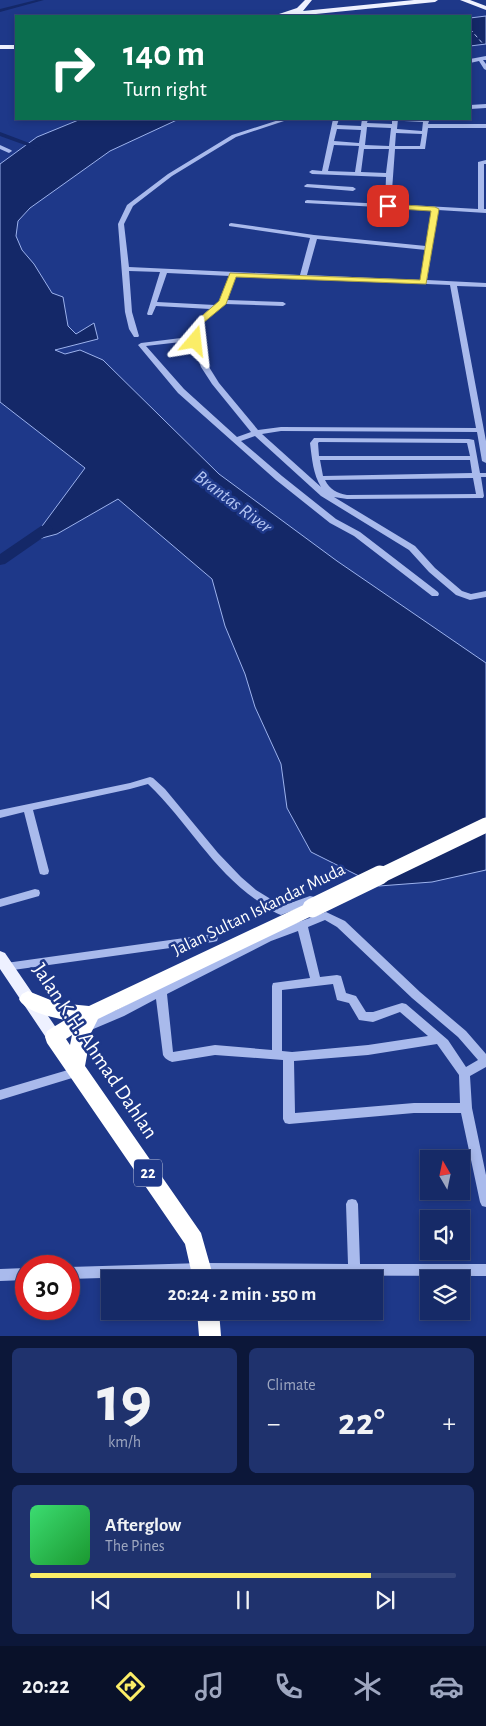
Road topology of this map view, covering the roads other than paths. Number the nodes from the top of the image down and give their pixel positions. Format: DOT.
graph roads {
  1 [pos="309,0"];
  2 [pos="434,0"];
  3 [pos="464,0"];
  4 [pos="413,1"];
  5 [pos="486,8"];
  6 [pos="288,15"];
  7 [pos="317,15"];
  8 [pos="0,47"];
  9 [pos="15,47"];
  10 [pos="483,59"];
  11 [pos="486,68"];
  12 [pos="486,106"];
  13 [pos="471,107"];
  14 [pos="284,120"];
  15 [pos="336,120"];
  16 [pos="395,120"];
  17 [pos="426,120"];
  18 [pos="364,124"];
  19 [pos="426,126"];
  20 [pos="486,126"];
  21 [pos="335,128"];
  22 [pos="394,129"];
  23 [pos="425,133"];
  24 [pos="332,143"];
  25 [pos="362,144"];
  26 [pos="392,145"];
  27 [pos="0,147"];
  28 [pos="9,151"];
  29 [pos="486,162"];
  30 [pos="312,172"];
  31 [pos="326,172"];
  32 [pos="354,173"];
  33 [pos="389,175"];
  34 [pos="307,186"];
  35 [pos="351,189"];
  36 [pos="307,201"];
  37 [pos="352,204"];
  38 [pos="388,206"];
  39 [pos="435,209"];
  40 [pos="484,211"];
  41 [pos="231,225"];
  42 [pos="314,236"];
  43 [pos="429,248"];
  44 [pos="126,269"];
  45 [pos="164,271"];
  46 [pos="233,275"];
  47 [pos="303,277"];
  48 [pos="424,282"];
  49 [pos="452,284"];
  50 [pos="486,285"];
  51 [pos="223,302"];
  52 [pos="154,304"];
  53 [pos="283,304"];
  54 [pos="216,307"];
  55 [pos="150,314"];
  56 [pos="136,336"];
  57 [pos="195,341"];
  58 [pos="480,430"];
  59 [pos="256,433"];
  60 [pos="236,440"];
  61 [pos="316,458"];
  62 [pos="473,458"];
  63 [pos="486,461"];
  64 [pos="476,476"];
  65 [pos="486,476"];
  66 [pos="319,478"];
  67 [pos="435,594"];
  68 [pos="486,594"];
  69 [pos="28,808"];
  70 [pos="0,814"];
  71 [pos="486,825"];
  72 [pos="44,871"];
  73 [pos="35,893"];
  74 [pos="0,903"];
  75 [pos="319,912"];
  76 [pos="302,924"];
  77 [pos="213,938"];
  78 [pos="3,962"];
  79 [pos="316,982"];
  80 [pos="161,992"];
  81 [pos="28,999"];
  82 [pos="88,1021"];
  83 [pos="54,1037"];
  84 [pos="438,1038"];
  85 [pos="277,1055"];
  86 [pos="290,1056"];
  87 [pos="486,1062"];
  88 [pos="77,1070"];
  89 [pos="464,1074"];
  90 [pos="0,1095"];
  91 [pos="466,1108"];
  92 [pos="486,1202"];
  93 [pos="352,1204"];
  94 [pos="202,1270"];
  95 [pos="354,1270"];
  96 [pos="383,1270"];
  97 [pos="486,1270"];
  98 [pos="80,1273"];
  99 [pos="101,1273"];
  100 [pos="15,1274"];
  101 [pos="0,1275"];
  102 [pos="209,1320"];
  103 [pos="210,1336"];
  1 -- 6 [label="main road"];
  2 -- 4 [label="main road"];
  3 -- 5 [label="main road"];
  4 -- 7 [label="main road"];
  6 -- 7 [label="main road"];
  8 -- 9 [label="main road"];
  10 -- 11 [label="street"];
  12 -- 13 [label="street"];
  14 -- 44 [label="street"];
  15 -- 21 [label="street"];
  16 -- 22 [label="street"];
  17 -- 19 [label="street"];
  18 -- 21 [label="street"];
  18 -- 22 [label="street"];
  18 -- 25 [label="street"];
  19 -- 20 [label="street"];
  19 -- 23 [label="street"];
  21 -- 24 [label="street"];
  22 -- 23 [label="street"];
  22 -- 26 [label="street"];
  23 -- 26 [label="street"];
  24 -- 25 [label="street"];
  24 -- 31 [label="street"];
  25 -- 26 [label="street"];
  25 -- 32 [label="street"];
  26 -- 33 [label="street"];
  27 -- 28 [label="street"];
  29 -- 40 [label="street"];
  30 -- 31 [label="street"];
  31 -- 32 [label="street"];
  32 -- 33 [label="street"];
  32 -- 35 [label="street"];
  33 -- 38 [label="street"];
  34 -- 35 [label="street"];
  35 -- 37 [label="street"];
  36 -- 37 [label="street"];
  37 -- 38 [label="street"];
  38 -- 39 [label="street"];
  39 -- 40 [label="street"];
  39 -- 43 [label="street"];
  41 -- 42 [label="street"];
  42 -- 43 [label="street"];
  42 -- 47 [label="street"];
  43 -- 48 [label="street"];
  44 -- 45 [label="street"];
  44 -- 56 [label="street"];
  45 -- 46 [label="street"];
  45 -- 52 [label="street"];
  46 -- 47 [label="street"];
  46 -- 51 [label="street"];
  47 -- 48 [label="street"];
  48 -- 49 [label="street"];
  49 -- 50 [label="street"];
  49 -- 58 [label="street"];
  51 -- 53 [label="street"];
  51 -- 54 [label="street"];
  52 -- 54 [label="street"];
  52 -- 55 [label="street"];
  54 -- 57 [label="street"];
  57 -- 59 [label="street"];
  57 -- 60 [label="street"];
  58 -- 59 [label="street"];
  58 -- 63 [label="street"];
  59 -- 60 [label="street"];
  59 -- 68 [label="street"];
  60 -- 67 [label="street"];
  61 -- 62 [label="street"];
  61 -- 62 [label="street"];
  61 -- 66 [label="street"];
  62 -- 64 [label="street"];
  64 -- 65 [label="street"];
  64 -- 66 [label="street"];
  64 -- 66 [label="street"];
  69 -- 70 [label="street"];
  69 -- 72 [label="street"];
  69 -- 75 [label="street"];
  71 -- 75 [label="highway, Jalan Sultan Iskandar Muda, bridge"];
  73 -- 74 [label="street"];
  75 -- 76 [label="street"];
  75 -- 82 [label="highway, Jalan Sultan Iskandar Muda"];
  75 -- 87 [label="street"];
  76 -- 79 [label="street"];
  76 -- 80 [label="street"];
  77 -- 78 [label="street"];
  78 -- 81 [label="main road, Jalan K.H. Ahmad Dahlan"];
  79 -- 84 [label="street"];
  79 -- 85 [label="street"];
  80 -- 82 [label="street"];
  80 -- 85 [label="street"];
  81 -- 82 [label="highway"];
  81 -- 83 [label="main road, Jalan K.H. Ahmad Dahlan"];
  82 -- 83 [label="highway, Jalan Sultan Iskandar Muda"];
  82 -- 88 [label="highway"];
  83 -- 88 [label="highway, Jalan K.H. Ahmad Dahlan / 22"];
  84 -- 86 [label="street"];
  84 -- 89 [label="street"];
  85 -- 86 [label="street"];
  86 -- 91 [label="street"];
  87 -- 89 [label="street"];
  88 -- 90 [label="street"];
  88 -- 94 [label="highway, Jalan K.H. Ahmad Dahlan / 22"];
  89 -- 91 [label="street"];
  91 -- 92 [label="street"];
  93 -- 95 [label="street"];
  96 -- 97 [label="street"];
  98 -- 99 [label="street"];
  100 -- 101 [label="street"];
  102 -- 103 [label="highway"];
}
